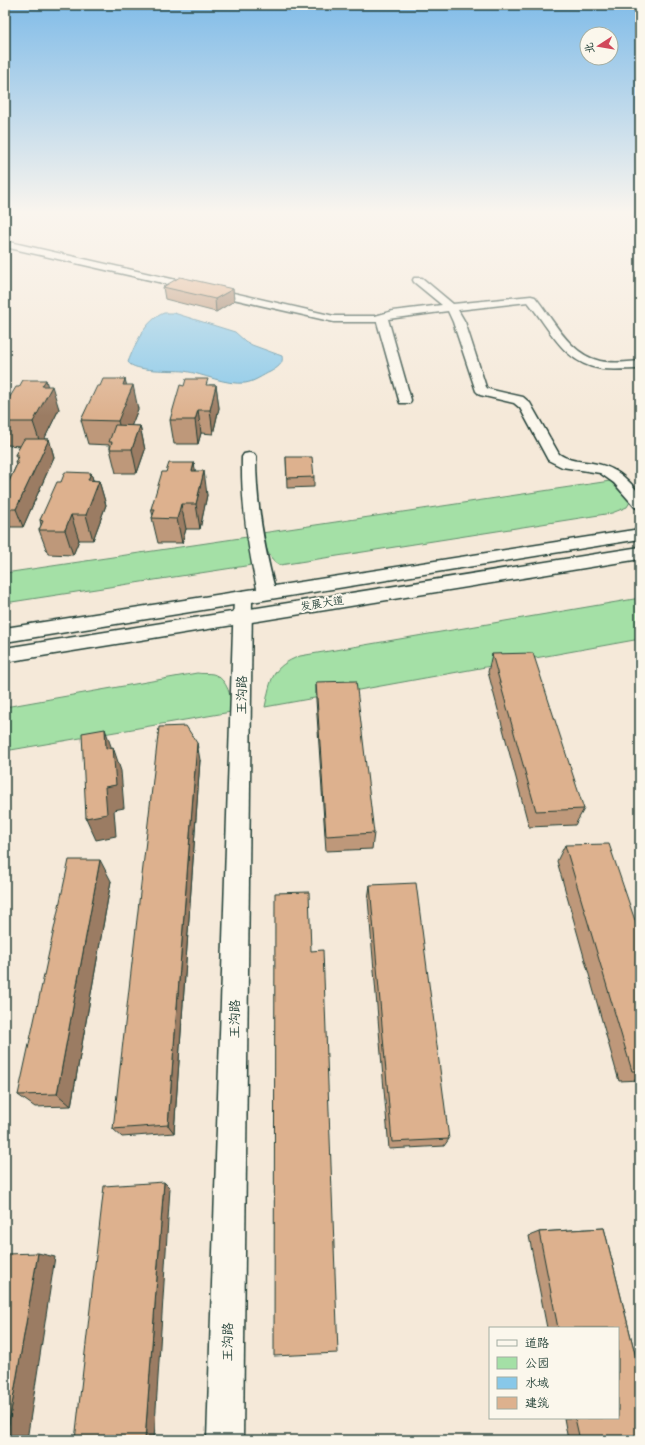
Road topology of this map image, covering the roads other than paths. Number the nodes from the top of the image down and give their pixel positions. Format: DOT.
graph roads {
  1 [pos="166,281"];
  2 [pos="420,281"];
  3 [pos="451,307"];
  4 [pos="382,318"];
  5 [pos="640,365"];
  6 [pos="405,400"];
  7 [pos="248,457"];
  8 [pos="640,504"];
  9 [pos="640,534"];
  10 [pos="640,553"];
  11 [pos="251,602"];
  12 [pos="5,636"];
  13 [pos="5,655"];
  14 [pos="225,1440"];
  1 -- 4 [label="street"];
  2 -- 3 [label="street"];
  3 -- 4 [label="street"];
  3 -- 5 [label="street"];
  3 -- 8 [label="street"];
  4 -- 6 [label="street"];
  7 -- 11 [label="street, 王沟路"];
  9 -- 11 [label="main road, 发展大道"];
  10 -- 11 [label="main road, 发展大道"];
  11 -- 12 [label="main road, 发展大道"];
  11 -- 13 [label="main road, 发展大道"];
  11 -- 14 [label="street, 王沟路"];
}
